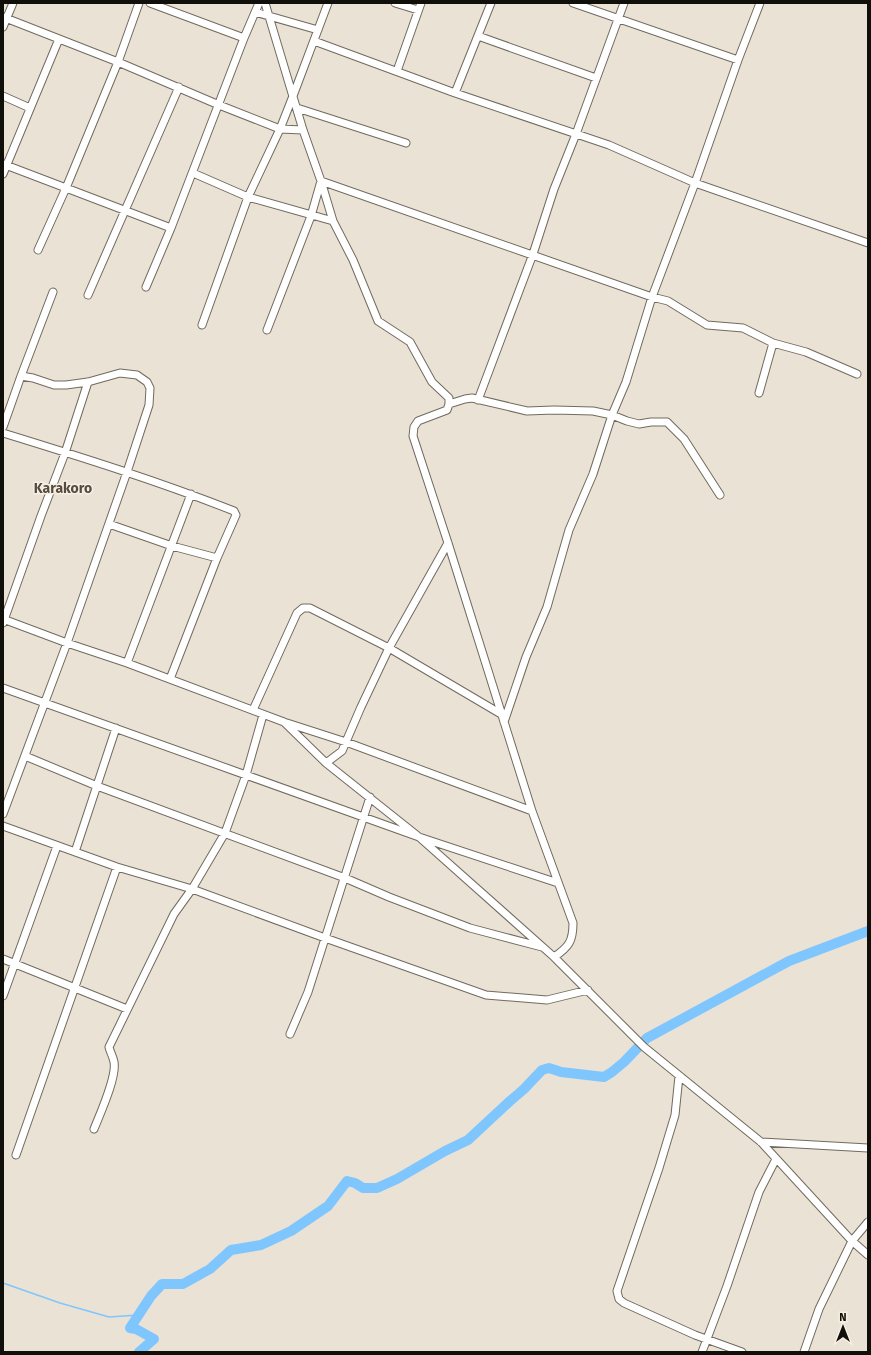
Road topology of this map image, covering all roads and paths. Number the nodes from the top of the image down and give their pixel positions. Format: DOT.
graph roads {
  1 [pos="13,3"];
  2 [pos="139,3"];
  3 [pos="150,3"];
  4 [pos="259,3"];
  5 [pos="266,3"];
  6 [pos="328,3"];
  7 [pos="395,3"];
  8 [pos="421,3"];
  9 [pos="491,3"];
  10 [pos="573,3"];
  11 [pos="624,3"];
  12 [pos="760,3"];
  13 [pos="418,10"];
  14 [pos="255,12"];
  15 [pos="270,17"];
  16 [pos="5,18"];
  17 [pos="618,19"];
  18 [pos="3,27"];
  19 [pos="318,30"];
  20 [pos="478,36"];
  21 [pos="244,38"];
  22 [pos="59,39"];
  23 [pos="314,41"];
  24 [pos="738,60"];
  25 [pos="118,62"];
  26 [pos="397,71"];
  27 [pos="596,78"];
  28 [pos="179,87"];
  29 [pos="455,93"];
  30 [pos="3,96"];
  31 [pos="293,96"];
  32 [pos="219,105"];
  33 [pos="30,108"];
  34 [pos="297,108"];
  35 [pos="280,129"];
  36 [pos="303,130"];
  37 [pos="576,134"];
  38 [pos="406,143"];
  39 [pos="4,164"];
  40 [pos="193,173"];
  41 [pos="3,174"];
  42 [pos="321,181"];
  43 [pos="694,184"];
  44 [pos="66,188"];
  45 [pos="248,197"];
  46 [pos="125,211"];
  47 [pos="311,216"];
  48 [pos="333,222"];
  49 [pos="171,228"];
  50 [pos="868,243"];
  51 [pos="38,250"];
  52 [pos="533,254"];
  53 [pos="146,287"];
  54 [pos="53,292"];
  55 [pos="88,295"];
  56 [pos="652,297"];
  57 [pos="202,325"];
  58 [pos="268,330"];
  59 [pos="773,343"];
  60 [pos="856,374"];
  61 [pos="21,376"];
  62 [pos="88,382"];
  63 [pos="759,393"];
  64 [pos="478,400"];
  65 [pos="449,404"];
  66 [pos="612,415"];
  67 [pos="3,427"];
  68 [pos="3,433"];
  69 [pos="65,452"];
  70 [pos="127,472"];
  71 [pos="190,494"];
  72 [pos="720,495"];
  73 [pos="109,524"];
  74 [pos="448,543"];
  75 [pos="172,546"];
  76 [pos="218,558"];
  77 [pos="3,620"];
  78 [pos="68,642"];
  79 [pos="389,648"];
  80 [pos="127,663"];
  81 [pos="170,679"];
  82 [pos="3,688"];
  83 [pos="45,703"];
  84 [pos="253,710"];
  85 [pos="501,714"];
  86 [pos="263,715"];
  87 [pos="284,722"];
  88 [pos="504,722"];
  89 [pos="116,728"];
  90 [pos="346,742"];
  91 [pos="25,756"];
  92 [pos="326,763"];
  93 [pos="246,776"];
  94 [pos="97,786"];
  95 [pos="370,797"];
  96 [pos="532,811"];
  97 [pos="3,814"];
  98 [pos="363,817"];
  99 [pos="3,826"];
  100 [pos="225,833"];
  101 [pos="419,837"];
  102 [pos="57,846"];
  103 [pos="74,852"];
  104 [pos="117,867"];
  105 [pos="345,878"];
  106 [pos="558,883"];
  107 [pos="192,889"];
  108 [pos="325,938"];
  109 [pos="543,948"];
  110 [pos="554,957"];
  111 [pos="3,959"];
  112 [pos="15,964"];
  113 [pos="74,987"];
  114 [pos="588,990"];
  115 [pos="3,996"];
  116 [pos="127,1009"];
  117 [pos="290,1034"];
  118 [pos="679,1076"];
  119 [pos="94,1129"];
  120 [pos="761,1142"];
  121 [pos="868,1148"];
  122 [pos="16,1155"];
  123 [pos="776,1159"];
  124 [pos="868,1222"];
  125 [pos="852,1240"];
  126 [pos="868,1255"];
  127 [pos="707,1339"];
  128 [pos="702,1352"];
  129 [pos="742,1352"];
  130 [pos="804,1352"];
  1 -- 16 [label="street"];
  2 -- 25 [label="street"];
  3 -- 21 [label="street"];
  4 -- 14 [label="street"];
  5 -- 15 [label="street"];
  6 -- 19 [label="street"];
  7 -- 13 [label="street"];
  8 -- 13 [label="street"];
  9 -- 20 [label="street"];
  10 -- 17 [label="street"];
  11 -- 17 [label="street"];
  12 -- 24 [label="street"];
  13 -- 26 [label="street"];
  14 -- 15 [label="street"];
  14 -- 21 [label="street"];
  15 -- 19 [label="street"];
  15 -- 31 [label="street"];
  16 -- 18 [label="street"];
  16 -- 22 [label="street"];
  17 -- 24 [label="street"];
  17 -- 27 [label="street"];
  19 -- 23 [label="street"];
  20 -- 27 [label="street"];
  20 -- 29 [label="street"];
  21 -- 32 [label="street"];
  22 -- 25 [label="street"];
  22 -- 33 [label="street"];
  23 -- 26 [label="street"];
  23 -- 31 [label="street"];
  24 -- 43 [label="street"];
  25 -- 28 [label="street"];
  25 -- 44 [label="street"];
  26 -- 29 [label="street"];
  27 -- 37 [label="street"];
  28 -- 32 [label="street"];
  28 -- 46 [label="street"];
  29 -- 37 [label="street"];
  30 -- 33 [label="street"];
  31 -- 34 [label="street"];
  31 -- 35 [label="street"];
  32 -- 35 [label="street"];
  32 -- 40 [label="street"];
  33 -- 39 [label="street"];
  34 -- 36 [label="street"];
  34 -- 38 [label="street"];
  35 -- 36 [label="street"];
  35 -- 45 [label="street"];
  36 -- 42 [label="street"];
  37 -- 43 [label="street"];
  37 -- 52 [label="street"];
  39 -- 41 [label="street"];
  39 -- 44 [label="street"];
  40 -- 45 [label="street"];
  40 -- 49 [label="street"];
  42 -- 47 [label="street"];
  42 -- 48 [label="street"];
  42 -- 52 [label="street"];
  43 -- 50 [label="street"];
  43 -- 56 [label="street"];
  44 -- 46 [label="street"];
  44 -- 51 [label="street"];
  45 -- 47 [label="street"];
  45 -- 57 [label="street"];
  46 -- 49 [label="street"];
  46 -- 55 [label="street"];
  47 -- 48 [label="street"];
  47 -- 58 [label="street"];
  48 -- 65 [label="street"];
  49 -- 53 [label="street"];
  52 -- 56 [label="street"];
  52 -- 64 [label="street"];
  54 -- 61 [label="street"];
  56 -- 59 [label="street"];
  56 -- 66 [label="street"];
  59 -- 60 [label="street"];
  59 -- 63 [label="street"];
  61 -- 62 [label="street"];
  61 -- 67 [label="street"];
  62 -- 69 [label="street"];
  62 -- 70 [label="street"];
  64 -- 65 [label="street"];
  64 -- 66 [label="street"];
  65 -- 74 [label="street"];
  66 -- 72 [label="street"];
  66 -- 88 [label="street"];
  68 -- 69 [label="street"];
  69 -- 70 [label="street"];
  69 -- 77 [label="street"];
  70 -- 71 [label="street"];
  70 -- 73 [label="street"];
  71 -- 75 [label="street"];
  71 -- 76 [label="street"];
  73 -- 75 [label="street"];
  73 -- 78 [label="street"];
  74 -- 79 [label="street"];
  74 -- 85 [label="street"];
  75 -- 76 [label="street"];
  75 -- 80 [label="street"];
  76 -- 81 [label="street"];
  77 -- 78 [label="street"];
  78 -- 80 [label="street"];
  78 -- 83 [label="street"];
  79 -- 84 [label="street"];
  79 -- 85 [label="street"];
  79 -- 90 [label="street"];
  80 -- 81 [label="street"];
  81 -- 84 [label="street"];
  82 -- 83 [label="street"];
  83 -- 89 [label="street"];
  83 -- 91 [label="street"];
  84 -- 86 [label="street"];
  85 -- 88 [label="street"];
  86 -- 87 [label="street"];
  86 -- 93 [label="street"];
  87 -- 90 [label="street"];
  87 -- 92 [label="street"];
  88 -- 96 [label="street"];
  89 -- 93 [label="street"];
  89 -- 94 [label="street"];
  90 -- 92 [label="street"];
  90 -- 96 [label="street"];
  91 -- 94 [label="street"];
  91 -- 97 [label="street"];
  92 -- 95 [label="street"];
  93 -- 98 [label="street"];
  93 -- 100 [label="street"];
  94 -- 100 [label="street"];
  94 -- 103 [label="street"];
  95 -- 98 [label="street"];
  95 -- 101 [label="street"];
  96 -- 106 [label="street"];
  98 -- 101 [label="street"];
  98 -- 105 [label="street"];
  99 -- 102 [label="street"];
  100 -- 105 [label="street"];
  100 -- 107 [label="street"];
  101 -- 106 [label="street"];
  101 -- 109 [label="street"];
  102 -- 103 [label="street"];
  102 -- 112 [label="street"];
  103 -- 104 [label="street"];
  104 -- 107 [label="street"];
  104 -- 113 [label="street"];
  105 -- 108 [label="street"];
  105 -- 109 [label="street"];
  106 -- 110 [label="street"];
  107 -- 108 [label="street"];
  107 -- 116 [label="street"];
  108 -- 114 [label="street"];
  108 -- 117 [label="street"];
  109 -- 110 [label="street"];
  110 -- 114 [label="street"];
  111 -- 112 [label="street"];
  112 -- 113 [label="street"];
  112 -- 115 [label="street"];
  113 -- 116 [label="street"];
  113 -- 122 [label="street"];
  114 -- 118 [label="street"];
  116 -- 119 [label="street"];
  118 -- 120 [label="street"];
  118 -- 127 [label="street"];
  120 -- 121 [label="street"];
  120 -- 123 [label="street"];
  123 -- 125 [label="street"];
  123 -- 127 [label="street"];
  124 -- 125 [label="street"];
  125 -- 126 [label="street"];
  125 -- 130 [label="street"];
  127 -- 128 [label="street"];
  127 -- 129 [label="street"];
}
